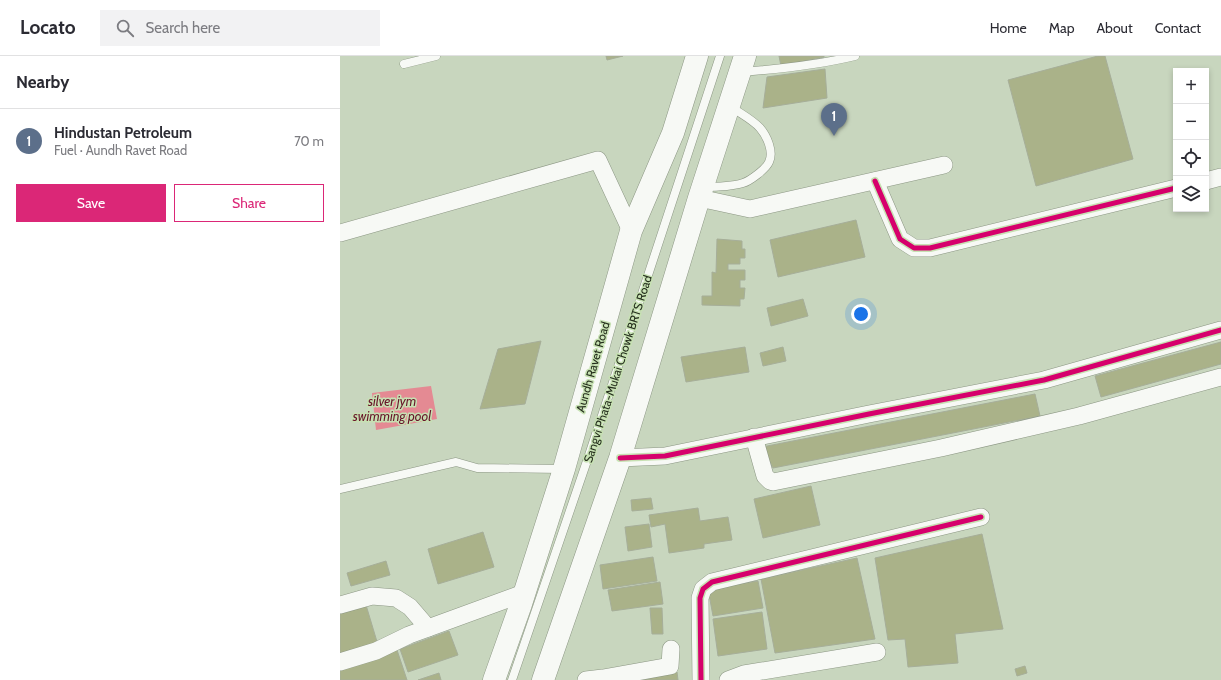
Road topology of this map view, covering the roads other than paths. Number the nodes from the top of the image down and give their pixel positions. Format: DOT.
graph roads {
  1 [pos="436,56"];
  2 [pos="697,56"];
  3 [pos="720,56"];
  4 [pos="855,56"];
  5 [pos="404,64"];
  6 [pos="743,64"];
  7 [pos="729,106"];
  8 [pos="944,165"];
  9 [pos="1221,177"];
  10 [pos="1209,180"];
  11 [pos="875,181"];
  12 [pos="1173,189"];
  13 [pos="701,193"];
  14 [pos="631,231"];
  15 [pos="340,233"];
  16 [pos="1221,330"];
  17 [pos="1221,376"];
  18 [pos="754,437"];
  19 [pos="620,458"];
  20 [pos="564,469"];
  21 [pos="340,489"];
  22 [pos="980,517"];
  23 [pos="524,593"];
  24 [pos="340,605"];
  25 [pos="428,628"];
  26 [pos="671,649"];
  27 [pos="878,652"];
  28 [pos="340,662"];
  29 [pos="494,680"];
  30 [pos="512,680"];
  31 [pos="542,680"];
  32 [pos="586,680"];
  33 [pos="701,680"];
  34 [pos="728,680"];
  1 -- 5 [label="lane"];
  2 -- 14 [label="main road, Aundh Ravet Road"];
  3 -- 30 [label="lane, Sangvi Phata-Mukai Chowk BRTS Road"];
  4 -- 6 [label="lane"];
  6 -- 7 [label="main road"];
  7 -- 13 [label="main road"];
  7 -- 13 [label="lane"];
  8 -- 11 [label="street"];
  9 -- 10 [label="street"];
  11 -- 12 [label="street"];
  11 -- 13 [label="street"];
  13 -- 19 [label="main road"];
  14 -- 15 [label="street"];
  14 -- 20 [label="main road, Aundh Ravet Road"];
  16 -- 18 [label="street"];
  17 -- 18 [label="street"];
  18 -- 19 [label="street"];
  19 -- 31 [label="main road"];
  20 -- 21 [label="lane"];
  20 -- 23 [label="main road, Aundh Ravet Road"];
  22 -- 33 [label="street"];
  23 -- 25 [label="street"];
  23 -- 29 [label="main road, Aundh Ravet Road"];
  24 -- 25 [label="street"];
  25 -- 28 [label="street"];
  26 -- 32 [label="street"];
  27 -- 34 [label="street"];
}
